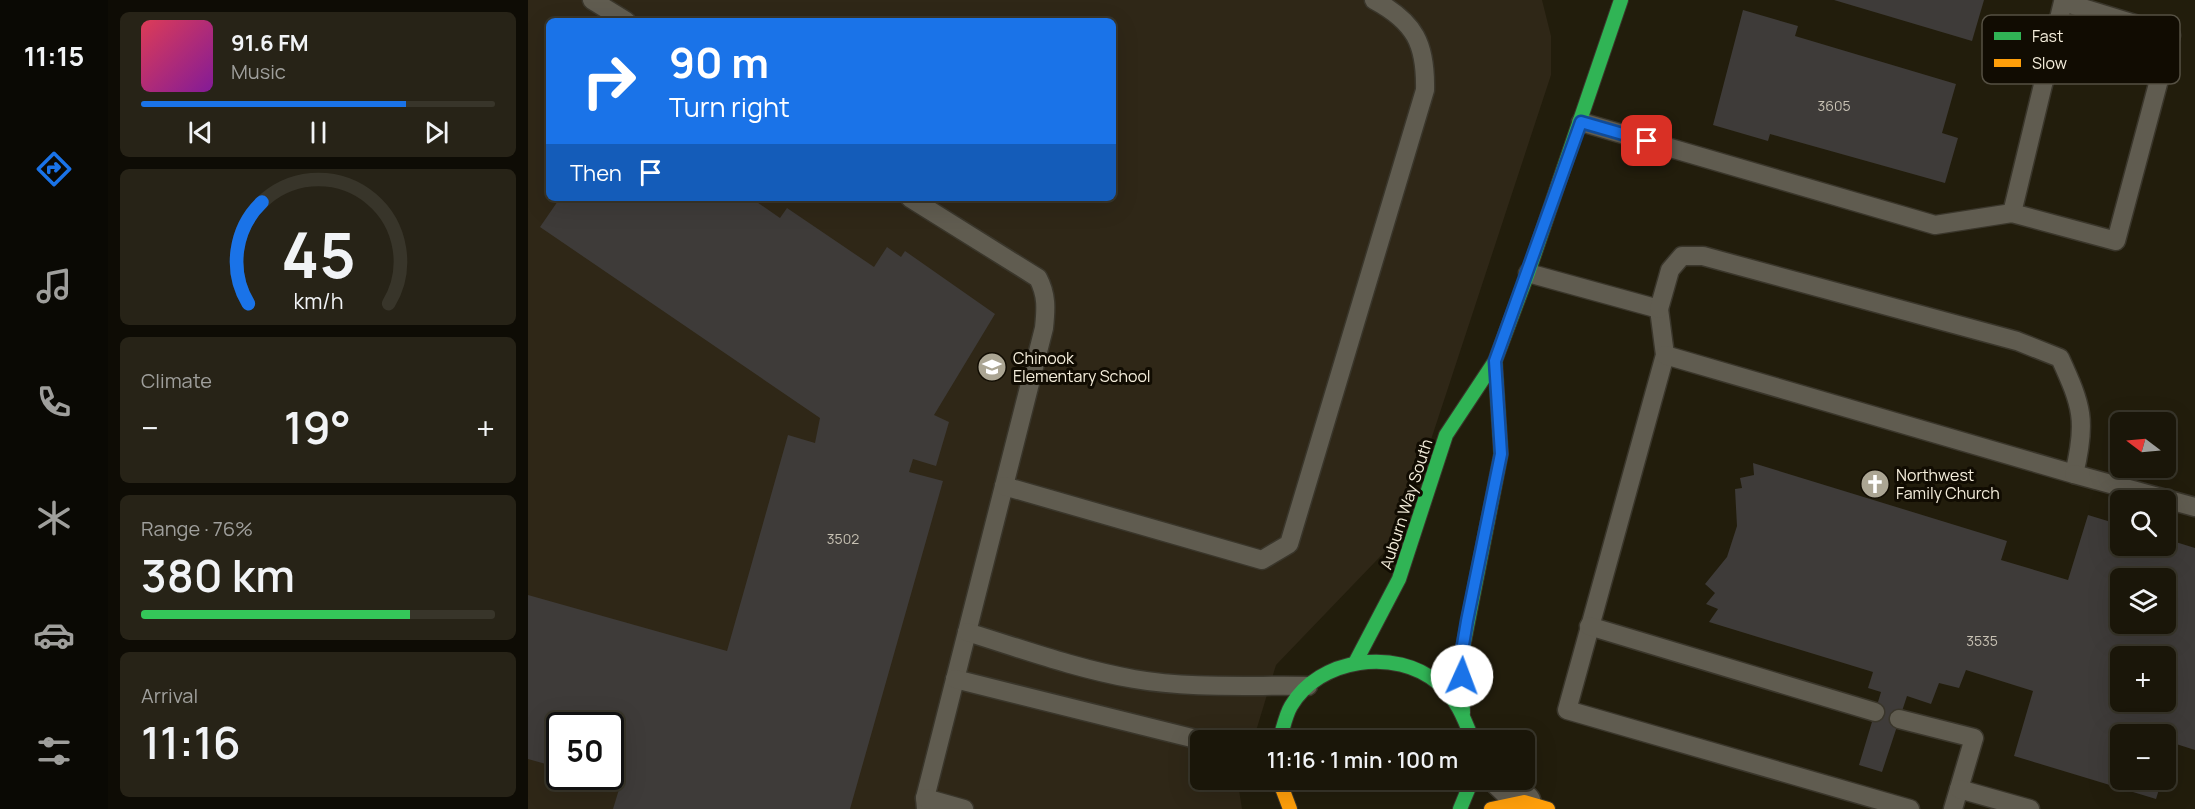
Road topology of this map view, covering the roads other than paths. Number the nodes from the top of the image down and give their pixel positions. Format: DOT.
graph roads {
  1 [pos="592,0"];
  2 [pos="1374,0"];
  3 [pos="1622,0"];
  4 [pos="2060,15"];
  5 [pos="2106,15"];
  6 [pos="621,18"];
  7 [pos="2043,84"];
  8 [pos="2158,84"];
  9 [pos="1581,122"];
  10 [pos="915,201"];
  11 [pos="2012,213"];
  12 [pos="1528,273"];
  13 [pos="1659,309"];
  14 [pos="1665,356"];
  15 [pos="1495,361"];
  16 [pos="2074,474"];
  17 [pos="1004,486"];
  18 [pos="2195,507"];
  19 [pos="1589,626"];
  20 [pos="967,632"];
  21 [pos="1356,661"];
  22 [pos="956,679"];
  23 [pos="1308,686"];
  24 [pos="1875,712"];
  25 [pos="1463,713"];
  26 [pos="1899,719"];
  27 [pos="1280,730"];
  28 [pos="1469,730"];
  29 [pos="1190,738"];
  30 [pos="1959,789"];
  31 [pos="1281,790"];
  32 [pos="1468,790"];
  33 [pos="1524,797"];
  34 [pos="926,804"];
  35 [pos="964,809"];
  36 [pos="1290,809"];
  37 [pos="1460,809"];
  38 [pos="1491,809"];
  39 [pos="1910,809"];
  40 [pos="1953,809"];
  41 [pos="2030,809"];
  1 -- 6 [label="lane"];
  2 -- 17 [label="lane"];
  3 -- 9 [label="main road, Auburn Way South"];
  4 -- 5 [label="lane"];
  7 -- 11 [label="lane"];
  8 -- 11 [label="lane"];
  9 -- 11 [label="lane"];
  9 -- 12 [label="main road, Auburn Way South"];
  10 -- 17 [label="lane"];
  12 -- 13 [label="lane"];
  12 -- 15 [label="main road, Auburn Way South"];
  13 -- 14 [label="lane"];
  13 -- 16 [label="lane"];
  14 -- 16 [label="lane"];
  14 -- 19 [label="lane"];
  15 -- 21 [label="main road, Auburn Way South"];
  15 -- 25 [label="main road, Auburn Way South"];
  16 -- 18 [label="lane"];
  17 -- 20 [label="lane"];
  19 -- 24 [label="lane"];
  19 -- 39 [label="lane"];
  20 -- 22 [label="lane"];
  20 -- 23 [label="lane"];
  21 -- 23 [label="main road, Auburn Way South"];
  21 -- 25 [label="main road, Auburn Way South"];
  22 -- 29 [label="lane"];
  22 -- 34 [label="lane"];
  23 -- 27 [label="main road, Auburn Way South"];
  25 -- 28 [label="main road, Auburn Way South"];
  26 -- 30 [label="lane"];
  30 -- 40 [label="lane"];
  30 -- 41 [label="lane"];
  31 -- 36 [label="main road"];
  32 -- 37 [label="main road"];
  33 -- 38 [label="main road"];
  34 -- 35 [label="lane"];
}
